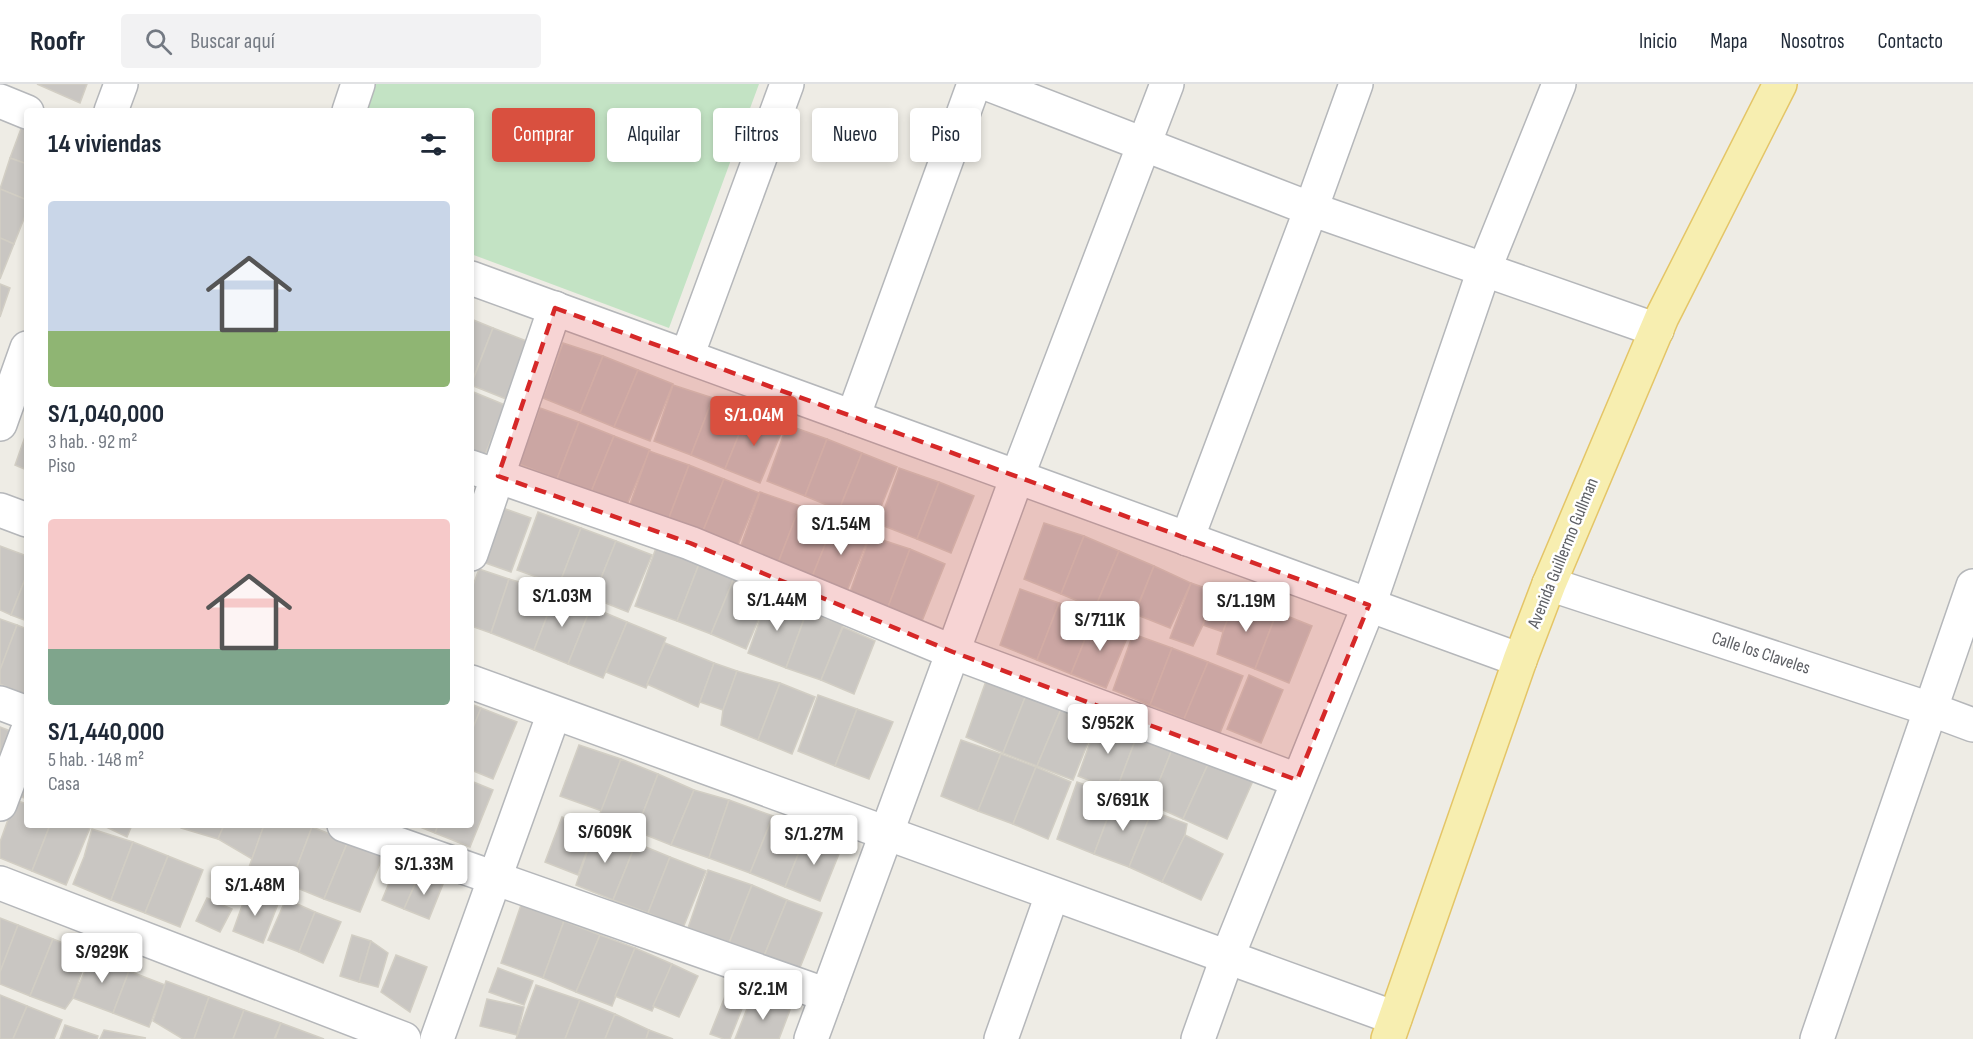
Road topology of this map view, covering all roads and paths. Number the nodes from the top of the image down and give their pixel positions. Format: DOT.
graph roads {
  1 [pos="121,84"];
  2 [pos="358,84"];
  3 [pos="787,84"];
  4 [pos="974,84"];
  5 [pos="988,84"];
  6 [pos="1167,84"];
  7 [pos="1356,84"];
  8 [pos="1559,84"];
  9 [pos="1780,84"];
  10 [pos="0,101"];
  11 [pos="112,108"];
  12 [pos="350,108"];
  13 [pos="24,111"];
  14 [pos="1144,143"];
  15 [pos="1311,209"];
  16 [pos="1484,270"];
  17 [pos="474,279"];
  18 [pos="555,308"];
  19 [pos="1657,330"];
  20 [pos="24,356"];
  21 [pos="687,356"];
  22 [pos="853,417"];
  23 [pos="0,424"];
  24 [pos="484,471"];
  25 [pos="1017,477"];
  26 [pos="0,510"];
  27 [pos="24,519"];
  28 [pos="474,535"];
  29 [pos="1187,539"];
  30 [pos="1549,584"];
  31 [pos="1973,586"];
  32 [pos="1369,605"];
  33 [pos="953,652"];
  34 [pos="1520,660"];
  35 [pos="474,683"];
  36 [pos="0,703"];
  37 [pos="1930,709"];
  38 [pos="24,712"];
  39 [pos="554,713"];
  40 [pos="1973,725"];
  41 [pos="24,740"];
  42 [pos="1297,780"];
  43 [pos="0,804"];
  44 [pos="352,828"];
  45 [pos="886,834"];
  46 [pos="494,878"];
  47 [pos="0,883"];
  48 [pos="1052,895"];
  49 [pos="1227,958"];
  50 [pos="827,995"];
  51 [pos="1391,1029"];
  52 [pos="404,1039"];
  53 [pos="437,1039"];
  54 [pos="811,1039"];
  55 [pos="1001,1039"];
  56 [pos="1198,1039"];
  57 [pos="1817,1039"];
  1 -- 11 [label="street"];
  2 -- 12 [label="street"];
  3 -- 21 [label="street"];
  4 -- 22 [label="street"];
  5 -- 14 [label="street"];
  6 -- 14 [label="street"];
  7 -- 15 [label="street"];
  8 -- 16 [label="street"];
  9 -- 19 [label="main road, Avenida Guillermo Gullman"];
  10 -- 13 [label="street"];
  14 -- 15 [label="street"];
  14 -- 25 [label="street"];
  15 -- 16 [label="street"];
  15 -- 29 [label="street"];
  16 -- 19 [label="street"];
  16 -- 32 [label="street"];
  17 -- 18 [label="street"];
  18 -- 21 [label="street"];
  18 -- 24 [label="street"];
  19 -- 30 [label="main road, Avenida Guillermo Gullman"];
  20 -- 23 [label="street"];
  21 -- 22 [label="street"];
  22 -- 25 [label="street"];
  24 -- 28 [label="street"];
  24 -- 33 [label="street"];
  25 -- 29 [label="street"];
  25 -- 33 [label="street"];
  26 -- 27 [label="street"];
  29 -- 32 [label="street"];
  30 -- 34 [label="main road, Avenida Guillermo Gullman"];
  30 -- 37 [label="street, Calle los Claveles"];
  31 -- 37 [label="street"];
  32 -- 34 [label="street"];
  32 -- 42 [label="street"];
  33 -- 42 [label="street"];
  33 -- 45 [label="street"];
  34 -- 51 [label="main road, Avenida Guillermo Gullman"];
  35 -- 39 [label="street"];
  36 -- 38 [label="street"];
  37 -- 40 [label="street, Calle los Claveles"];
  37 -- 57 [label="street"];
  39 -- 45 [label="street"];
  39 -- 46 [label="street"];
  41 -- 43 [label="street"];
  42 -- 49 [label="street"];
  44 -- 46 [label="street"];
  45 -- 48 [label="street"];
  45 -- 50 [label="street"];
  46 -- 50 [label="street"];
  46 -- 53 [label="street"];
  47 -- 52 [label="street"];
  48 -- 49 [label="street"];
  48 -- 55 [label="street"];
  49 -- 51 [label="street"];
  49 -- 56 [label="street"];
  50 -- 54 [label="street"];
}
